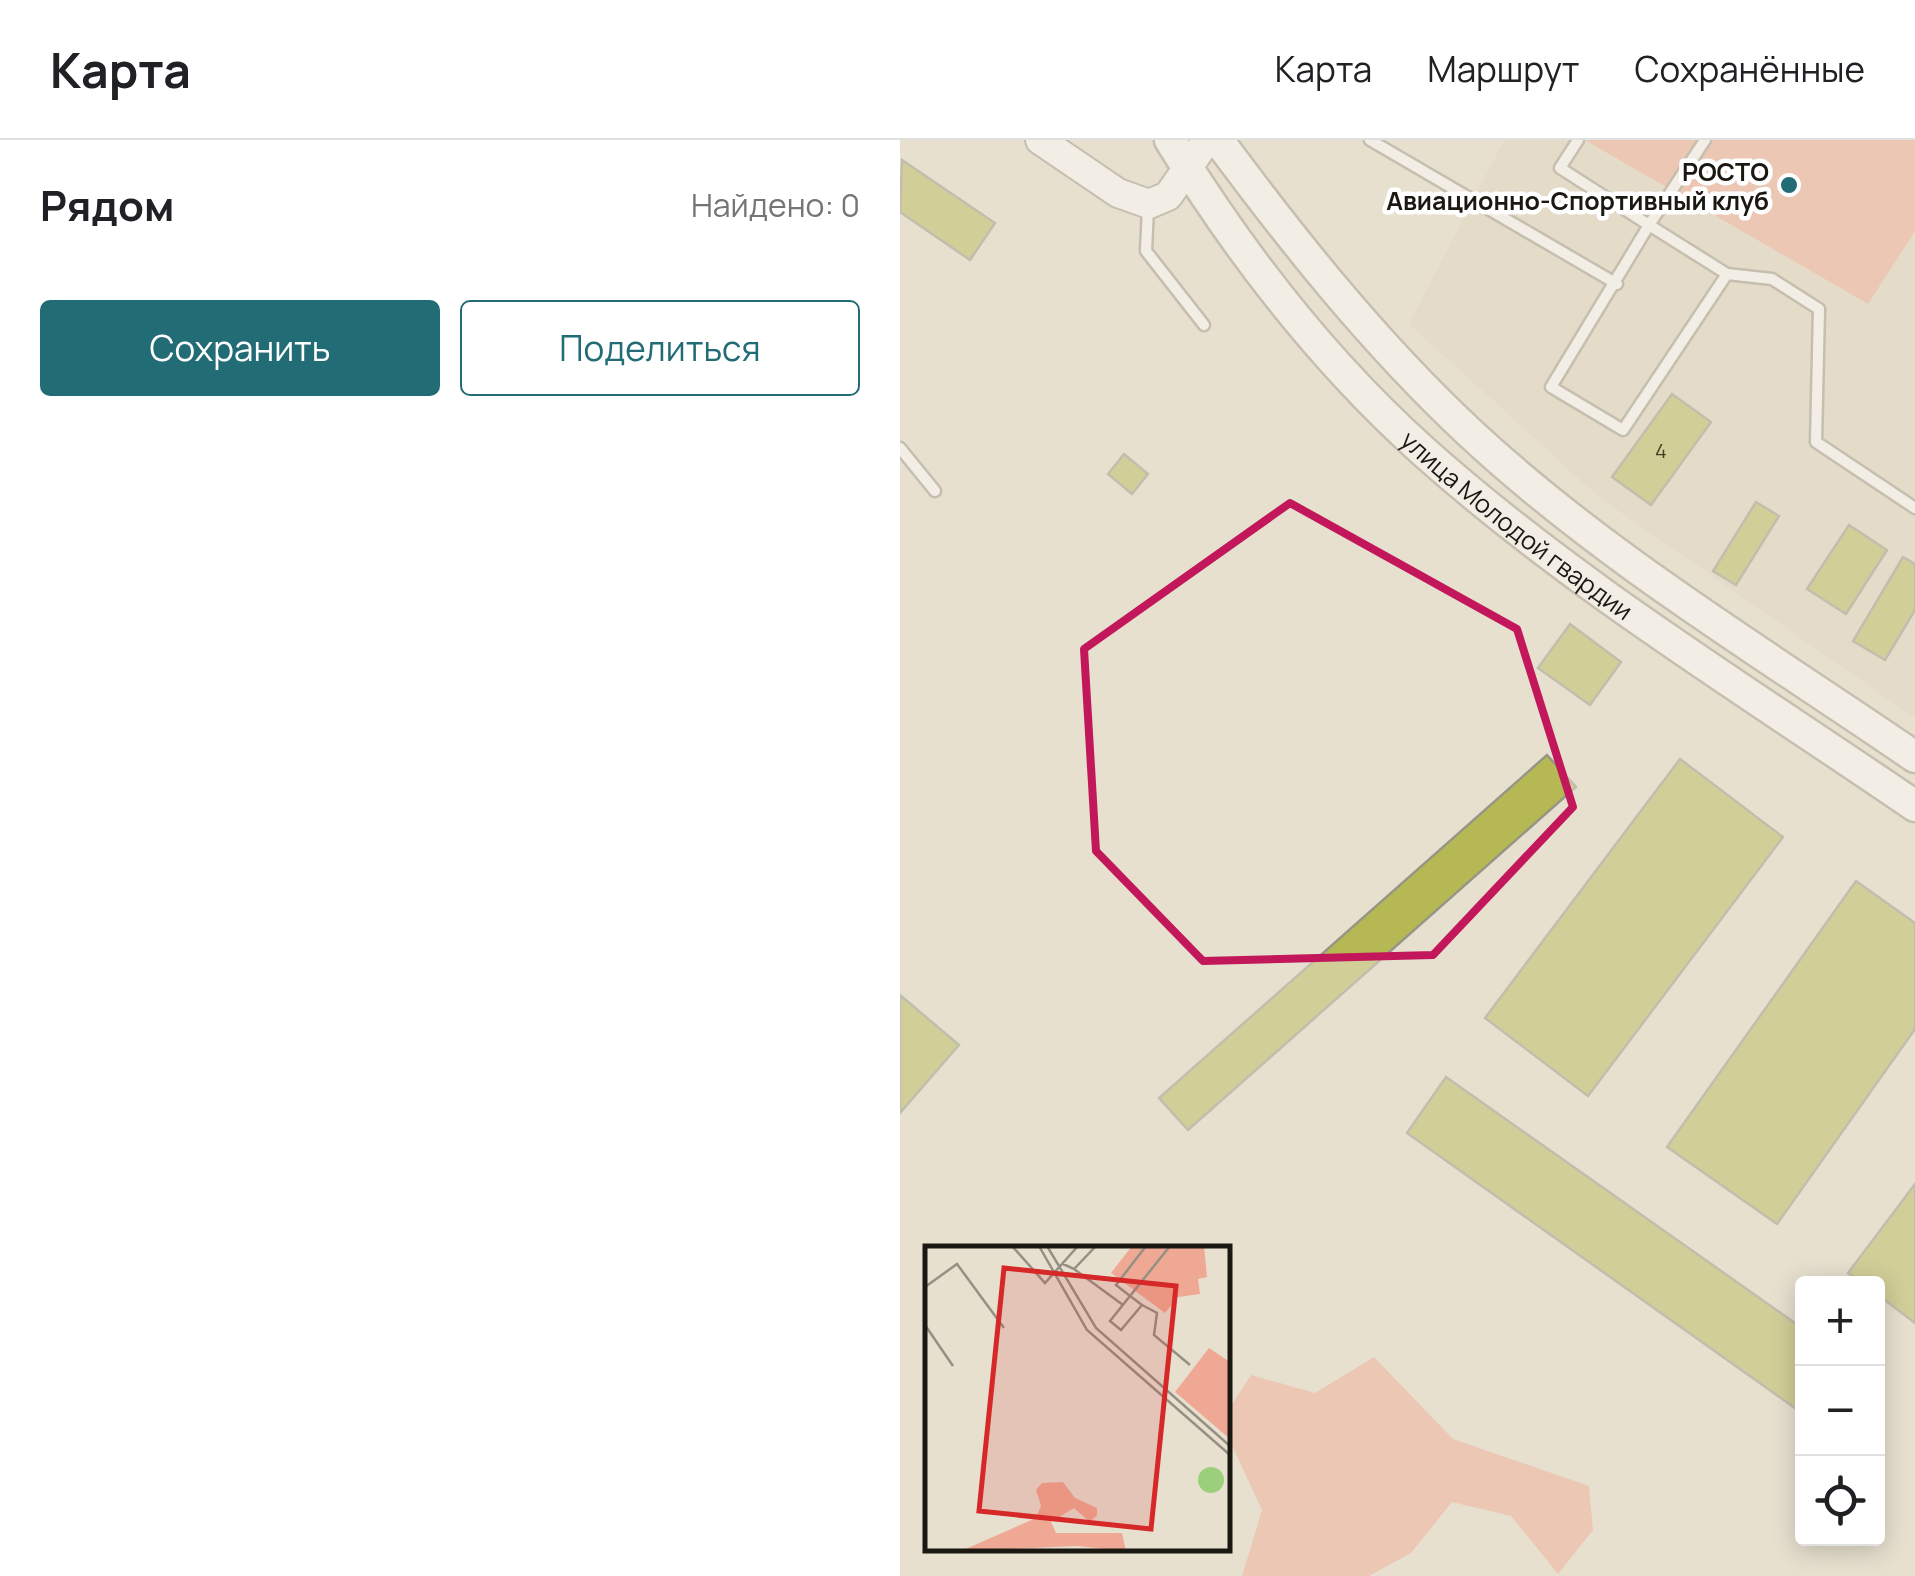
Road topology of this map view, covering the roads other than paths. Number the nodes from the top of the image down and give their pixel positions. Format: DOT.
graph roads {
  1 [pos="1040,140"];
  2 [pos="1170,140"];
  3 [pos="1207,140"];
  4 [pos="1218,140"];
  5 [pos="1370,140"];
  6 [pos="1578,140"];
  7 [pos="1705,140"];
  8 [pos="1188,170"];
  9 [pos="1149,204"];
  10 [pos="1649,225"];
  11 [pos="1727,274"];
  12 [pos="1617,284"];
  13 [pos="1204,326"];
  14 [pos="900,448"];
  15 [pos="935,491"];
  16 [pos="1915,508"];
  17 [pos="1915,757"];
  18 [pos="1915,806"];
  1 -- 9 [label="street"];
  2 -- 8 [label="main road, улица Молодой гвардии"];
  3 -- 8 [label="street"];
  4 -- 17 [label="main road, улица Молодой гвардии"];
  5 -- 12 [label="lane"];
  6 -- 10 [label="lane"];
  7 -- 10 [label="lane"];
  8 -- 9 [label="street"];
  8 -- 18 [label="main road, улица Молодой гвардии"];
  9 -- 13 [label="lane"];
  10 -- 11 [label="lane"];
  10 -- 12 [label="lane"];
  11 -- 12 [label="lane"];
  11 -- 16 [label="lane"];
  14 -- 15 [label="lane"];
}
